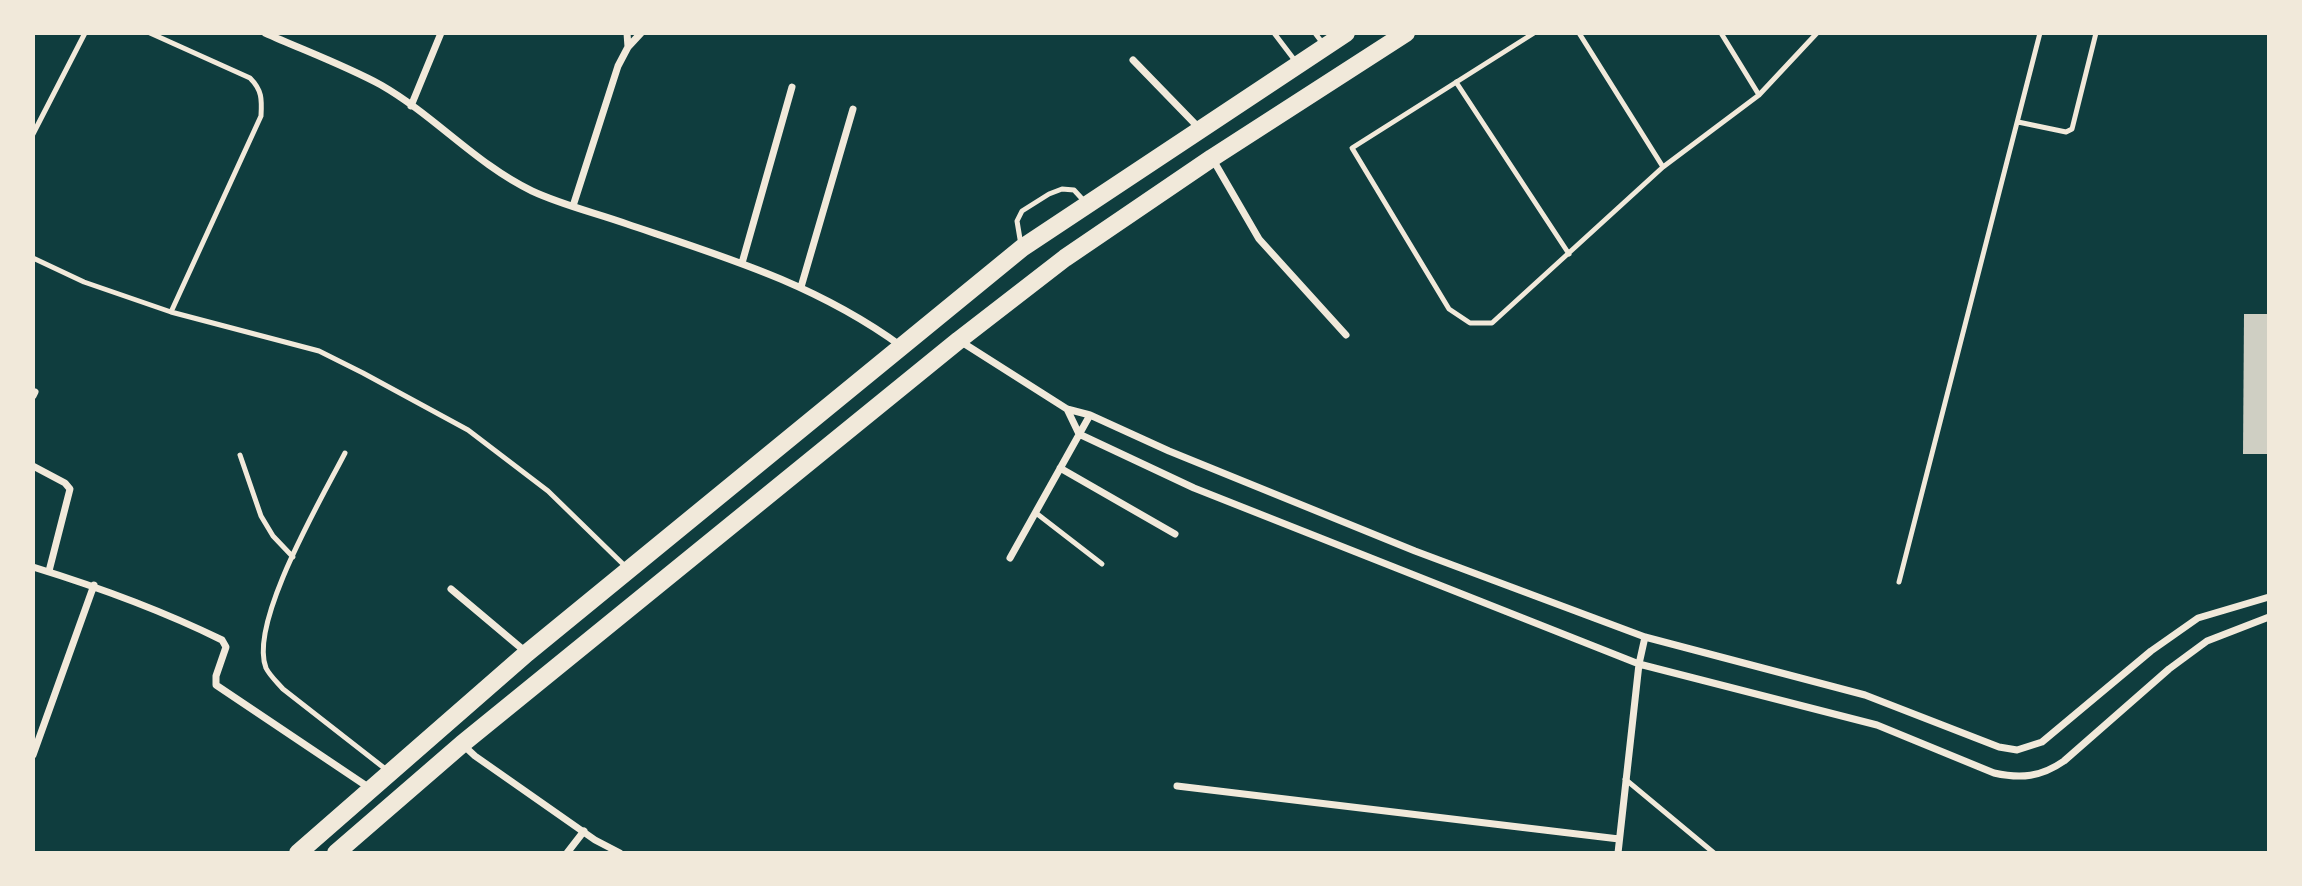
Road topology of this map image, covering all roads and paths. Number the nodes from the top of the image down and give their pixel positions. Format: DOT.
graph roads {
  1 [pos="85,33"];
  2 [pos="150,33"];
  3 [pos="265,33"];
  4 [pos="441,33"];
  5 [pos="627,33"];
  6 [pos="640,33"];
  7 [pos="1274,33"];
  8 [pos="1346,33"];
  9 [pos="1406,33"];
  10 [pos="1534,33"];
  11 [pos="1579,33"];
  12 [pos="1721,33"];
  13 [pos="1817,33"];
  14 [pos="2040,33"];
  15 [pos="2096,33"];
  16 [pos="1320,40"];
  17 [pos="628,47"];
  18 [pos="1133,60"];
  19 [pos="1298,64"];
  20 [pos="1456,82"];
  21 [pos="792,87"];
  22 [pos="1759,95"];
  23 [pos="411,106"];
  24 [pos="853,109"];
  25 [pos="2018,122"];
  26 [pos="1200,129"];
  27 [pos="33,134"];
  28 [pos="1212,158"];
  29 [pos="1663,167"];
  30 [pos="1087,205"];
  31 [pos="573,206"];
  32 [pos="1022,248"];
  33 [pos="1569,254"];
  34 [pos="33,258"];
  35 [pos="742,262"];
  36 [pos="801,287"];
  37 [pos="171,312"];
  38 [pos="1346,335"];
  39 [pos="959,341"];
  40 [pos="901,347"];
  41 [pos="1067,409"];
  42 [pos="1090,415"];
  43 [pos="1079,434"];
  44 [pos="345,453"];
  45 [pos="240,455"];
  46 [pos="33,466"];
  47 [pos="1060,468"];
  48 [pos="1036,513"];
  49 [pos="1175,534"];
  50 [pos="293,556"];
  51 [pos="1010,558"];
  52 [pos="1102,564"];
  53 [pos="33,566"];
  54 [pos="48,571"];
  55 [pos="629,571"];
  56 [pos="1899,582"];
  57 [pos="94,585"];
  58 [pos="451,589"];
  59 [pos="2269,597"];
  60 [pos="2269,617"];
  61 [pos="1645,637"];
  62 [pos="527,653"];
  63 [pos="1639,664"];
  64 [pos="462,744"];
  65 [pos="33,755"];
  66 [pos="390,773"];
  67 [pos="1625,779"];
  68 [pos="1177,786"];
  69 [pos="372,789"];
  70 [pos="584,831"];
  71 [pos="1619,839"];
  72 [pos="298,853"];
  73 [pos="336,853"];
  74 [pos="567,853"];
  75 [pos="620,853"];
  76 [pos="1618,853"];
  77 [pos="1714,853"];
  1 -- 27 [label="lane"];
  2 -- 37 [label="lane"];
  3 -- 23 [label="street"];
  4 -- 23 [label="street"];
  5 -- 17 [label="street"];
  6 -- 17 [label="street"];
  7 -- 19 [label="lane"];
  8 -- 16 [label="main road"];
  9 -- 28 [label="main road"];
  10 -- 20 [label="lane"];
  11 -- 29 [label="lane"];
  12 -- 22 [label="lane"];
  13 -- 22 [label="lane"];
  14 -- 25 [label="lane"];
  15 -- 25 [label="lane"];
  16 -- 19 [label="main road"];
  17 -- 31 [label="street"];
  18 -- 26 [label="street"];
  19 -- 26 [label="main road"];
  20 -- 33 [label="lane"];
  20 -- 33 [label="lane"];
  21 -- 35 [label="street"];
  22 -- 29 [label="lane"];
  23 -- 31 [label="street"];
  24 -- 36 [label="street"];
  25 -- 56 [label="lane"];
  26 -- 30 [label="main road"];
  28 -- 38 [label="street"];
  28 -- 39 [label="main road"];
  29 -- 33 [label="lane"];
  30 -- 32 [label="main road"];
  30 -- 32 [label="lane"];
  31 -- 35 [label="street"];
  32 -- 40 [label="main road"];
  34 -- 37 [label="lane"];
  35 -- 36 [label="street"];
  36 -- 40 [label="street"];
  37 -- 55 [label="lane"];
  39 -- 41 [label="street"];
  39 -- 64 [label="main road"];
  40 -- 55 [label="main road"];
  41 -- 42 [label="street"];
  41 -- 43 [label="street"];
  42 -- 43 [label="street"];
  42 -- 61 [label="street"];
  43 -- 47 [label="street"];
  43 -- 63 [label="street"];
  44 -- 50 [label="lane"];
  45 -- 50 [label="lane"];
  46 -- 54 [label="street"];
  47 -- 48 [label="street"];
  47 -- 49 [label="street"];
  48 -- 51 [label="street"];
  48 -- 52 [label="lane"];
  50 -- 66 [label="lane"];
  53 -- 54 [label="street"];
  54 -- 57 [label="street"];
  55 -- 62 [label="main road"];
  57 -- 65 [label="street"];
  57 -- 69 [label="street"];
  58 -- 62 [label="street"];
  59 -- 61 [label="street"];
  60 -- 63 [label="street"];
  61 -- 63 [label="street"];
  62 -- 66 [label="main road"];
  63 -- 67 [label="street"];
  64 -- 70 [label="street"];
  64 -- 73 [label="main road"];
  66 -- 69 [label="main road"];
  67 -- 71 [label="street"];
  67 -- 77 [label="lane"];
  68 -- 71 [label="street"];
  69 -- 72 [label="main road"];
  70 -- 74 [label="street"];
  70 -- 75 [label="street"];
  71 -- 76 [label="street"];
}
